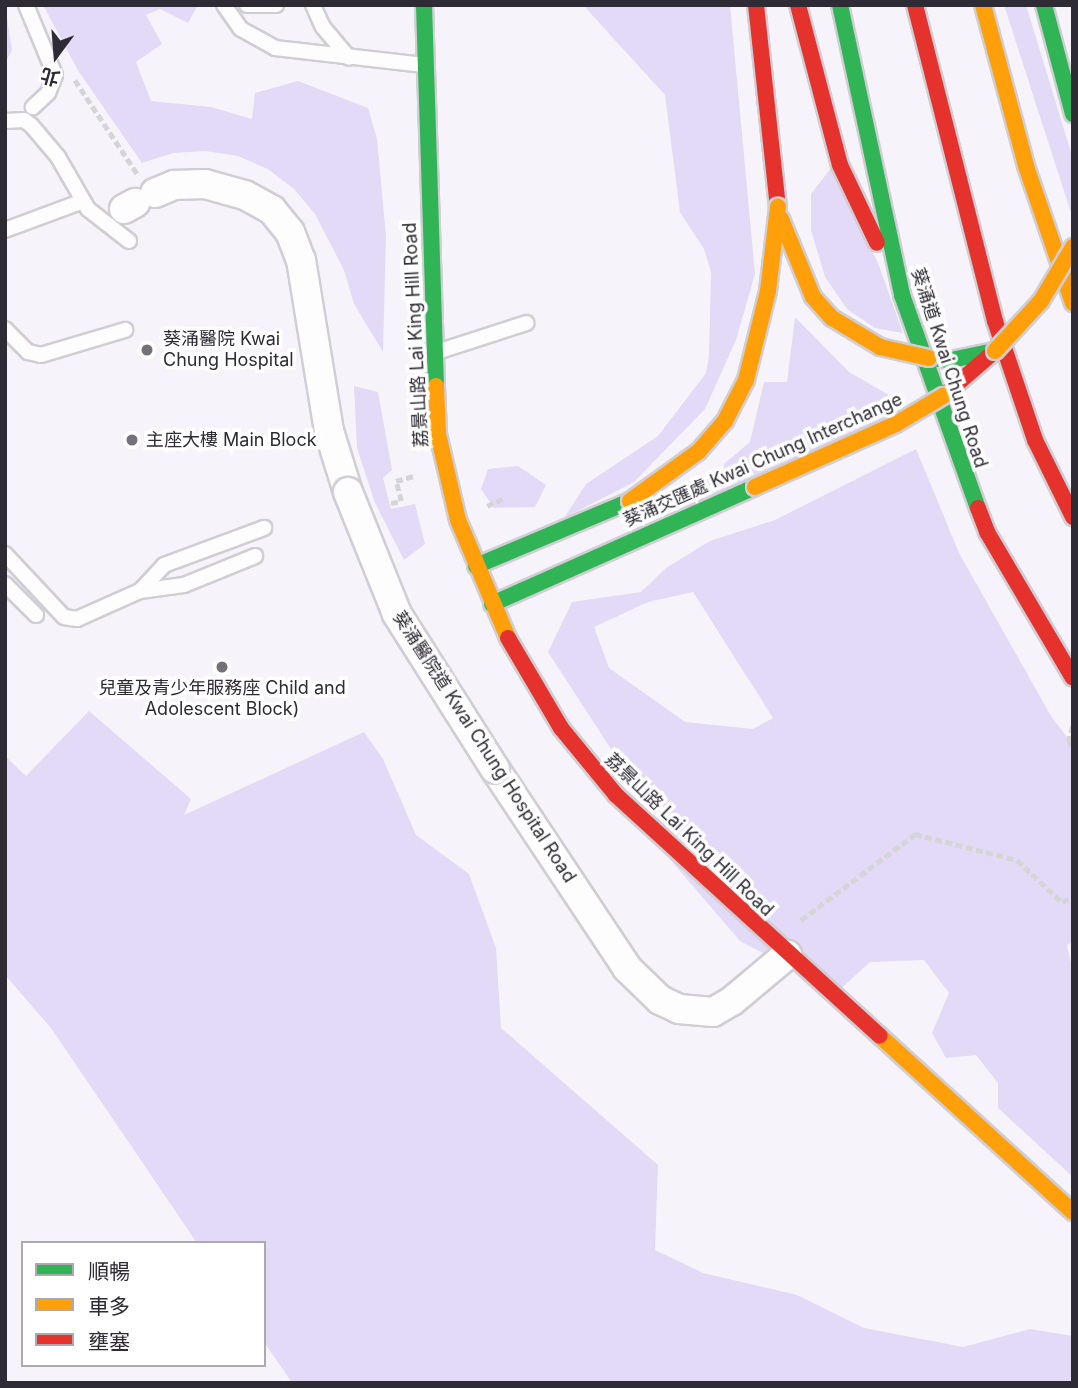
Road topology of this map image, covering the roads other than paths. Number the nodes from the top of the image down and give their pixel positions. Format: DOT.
graph roads {
  1 [pos="26,5"];
  2 [pos="223,5"];
  3 [pos="247,5"];
  4 [pos="276,5"];
  5 [pos="313,5"];
  6 [pos="424,5"];
  7 [pos="756,5"];
  8 [pos="798,5"];
  9 [pos="840,5"];
  10 [pos="915,5"];
  11 [pos="984,5"];
  12 [pos="1044,5"];
  13 [pos="349,58"];
  14 [pos="424,65"];
  15 [pos="33,107"];
  16 [pos="1073,114"];
  17 [pos="5,121"];
  18 [pos="140,197"];
  19 [pos="83,201"];
  20 [pos="778,207"];
  21 [pos="5,230"];
  22 [pos="129,242"];
  23 [pos="1073,247"];
  24 [pos="902,295"];
  25 [pos="1073,303"];
  26 [pos="527,323"];
  27 [pos="5,329"];
  28 [pos="125,330"];
  29 [pos="995,351"];
  30 [pos="432,353"];
  31 [pos="1073,517"];
  32 [pos="264,528"];
  33 [pos="5,554"];
  34 [pos="255,556"];
  35 [pos="476,566"];
  36 [pos="5,584"];
  37 [pos="140,592"];
  38 [pos="492,604"];
  39 [pos="36,615"];
  40 [pos="1073,678"];
  41 [pos="787,955"];
  42 [pos="1073,1213"];
  1 -- 15 [label="lane"];
  2 -- 13 [label="lane"];
  3 -- 4 [label="lane"];
  5 -- 13 [label="lane"];
  6 -- 14 [label="main road, 荔景山路 Lai King Hill Road"];
  7 -- 20 [label="main road"];
  8 -- 24 [label="main road"];
  9 -- 24 [label="main road, 葵涌道 Kwai Chung Road"];
  10 -- 31 [label="main road"];
  11 -- 25 [label="main road"];
  12 -- 16 [label="main road"];
  13 -- 14 [label="lane"];
  14 -- 30 [label="main road, 荔景山路 Lai King Hill Road"];
  17 -- 19 [label="lane"];
  18 -- 41 [label="street, 葵涌醫院道 Kwai Chung Hospital Road, bridge"];
  19 -- 21 [label="lane"];
  19 -- 22 [label="lane"];
  20 -- 29 [label="main road, bridge"];
  20 -- 35 [label="main road, bridge"];
  23 -- 29 [label="main road, 葵涌交匯處 Kwai Chung Interchange, bridge"];
  24 -- 40 [label="main road, 葵涌道 Kwai Chung Road, bridge"];
  26 -- 30 [label="lane"];
  27 -- 28 [label="lane"];
  29 -- 38 [label="main road, 葵涌交匯處 Kwai Chung Interchange, bridge"];
  30 -- 35 [label="main road, 荔景山路 Lai King Hill Road"];
  32 -- 37 [label="lane"];
  33 -- 37 [label="lane"];
  34 -- 37 [label="lane"];
  35 -- 38 [label="main road, 荔景山路 Lai King Hill Road"];
  36 -- 39 [label="lane"];
  38 -- 41 [label="main road, 荔景山路 Lai King Hill Road"];
  41 -- 42 [label="main road, 荔景山路 Lai King Hill Road"];
}
